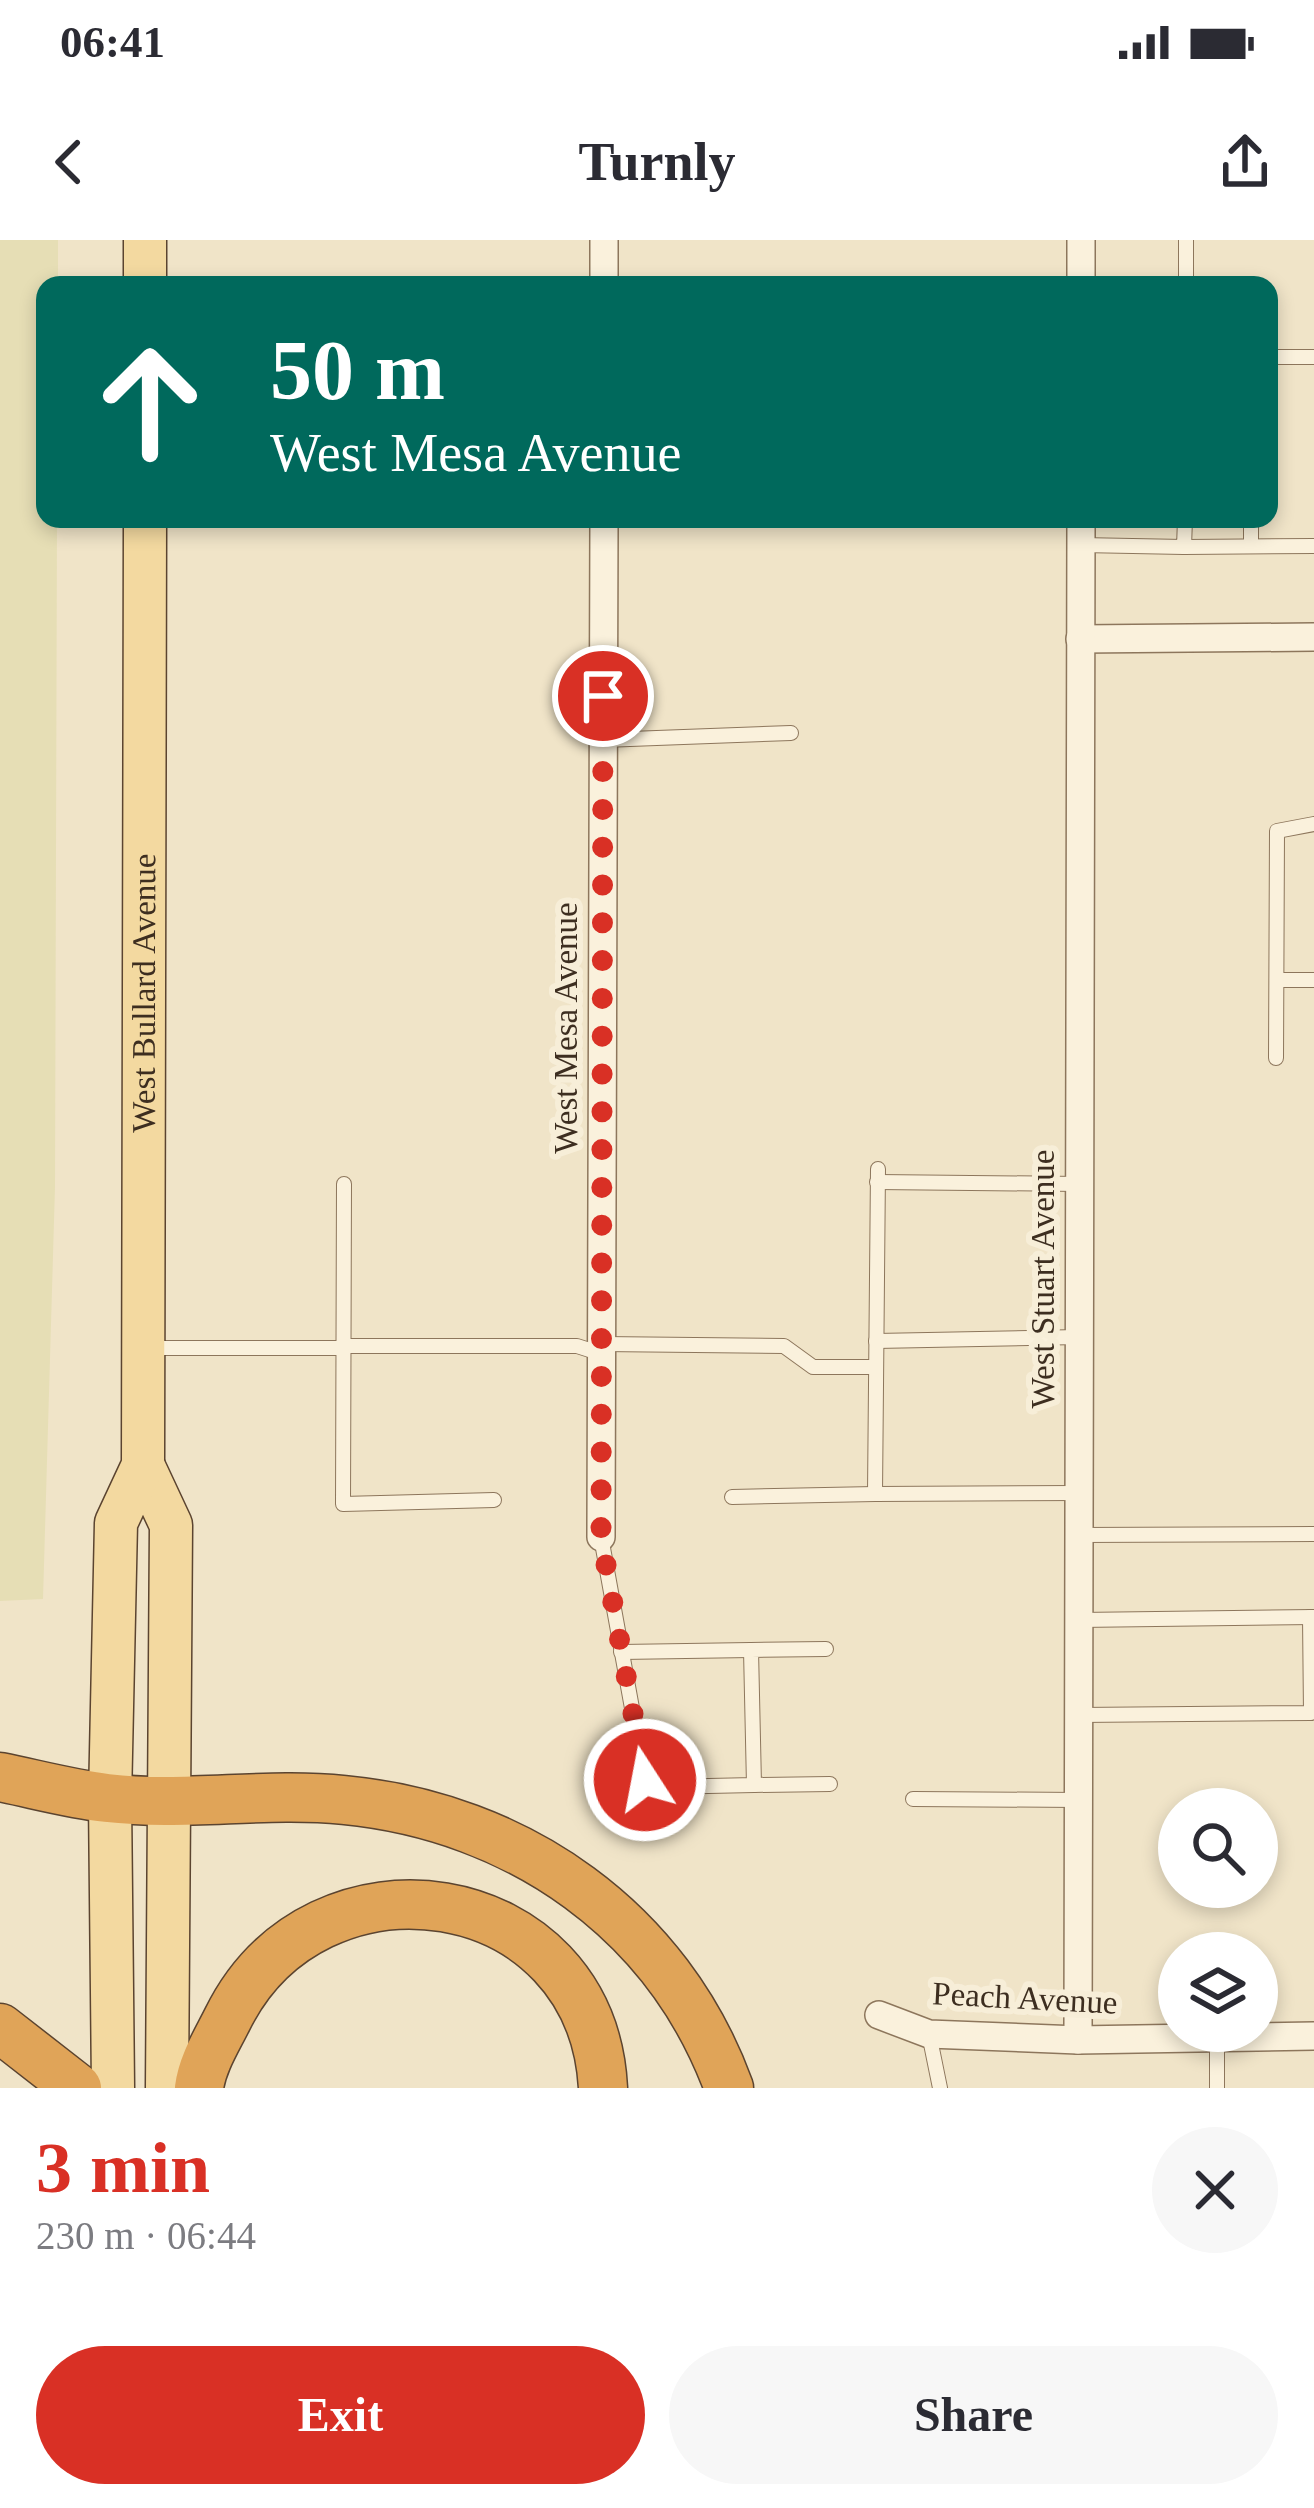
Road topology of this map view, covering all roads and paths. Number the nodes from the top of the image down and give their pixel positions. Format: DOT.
graph roads {
  1 [pos="145,240"];
  2 [pos="604,240"];
  3 [pos="1081,240"];
  4 [pos="1186,240"];
  5 [pos="145,276"];
  6 [pos="604,276"];
  7 [pos="1081,276"];
  8 [pos="1186,276"];
  9 [pos="1278,357"];
  10 [pos="1314,357"];
  11 [pos="145,528"];
  12 [pos="604,528"];
  13 [pos="1185,528"];
  14 [pos="1251,528"];
  15 [pos="1081,532"];
  16 [pos="1251,546"];
  17 [pos="1314,546"];
  18 [pos="1184,547"];
  19 [pos="1314,637"];
  20 [pos="1080,639"];
  21 [pos="790,733"];
  22 [pos="603,740"];
  23 [pos="1314,824"];
  24 [pos="1277,980"];
  25 [pos="1314,980"];
  26 [pos="1276,1058"];
  27 [pos="344,1184"];
  28 [pos="1080,1184"];
  29 [pos="1079,1337"];
  30 [pos="876,1341"];
  31 [pos="342,1347"];
  32 [pos="145,1348"];
  33 [pos="602,1349"];
  34 [pos="876,1367"];
  35 [pos="143,1465"];
  36 [pos="1079,1493"];
  37 [pos="875,1494"];
  38 [pos="732,1497"];
  39 [pos="494,1500"];
  40 [pos="1314,1534"];
  41 [pos="1079,1535"];
  42 [pos="601,1537"];
  43 [pos="1312,1617"];
  44 [pos="1079,1620"];
  45 [pos="826,1648"];
  46 [pos="751,1650"];
  47 [pos="621,1652"];
  48 [pos="1079,1715"];
  49 [pos="0,1777"];
  50 [pos="830,1784"];
  51 [pos="754,1785"];
  52 [pos="168,1797"];
  53 [pos="110,1799"];
  54 [pos="913,1799"];
  55 [pos="1079,1800"];
  56 [pos="879,2015"];
  57 [pos="0,2028"];
  58 [pos="929,2034"];
  59 [pos="1314,2036"];
  60 [pos="1278,2037"];
  61 [pos="1158,2039"];
  62 [pos="1078,2040"];
  63 [pos="1217,2052"];
  64 [pos="183,2076"];
  65 [pos="77,2088"];
  66 [pos="113,2088"];
  67 [pos="603,2088"];
  68 [pos="729,2088"];
  69 [pos="940,2088"];
  70 [pos="1216,2088"];
  1 -- 5 [label="main road"];
  2 -- 6 [label="street"];
  3 -- 7 [label="street"];
  4 -- 8 [label="lane"];
  9 -- 10 [label="lane"];
  11 -- 32 [label="main road, West Bullard Avenue"];
  12 -- 22 [label="street, West Mesa Avenue"];
  13 -- 18 [label="lane"];
  14 -- 16 [label="lane"];
  15 -- 18 [label="lane"];
  15 -- 20 [label="street, West Stuart Avenue"];
  16 -- 17 [label="lane"];
  16 -- 18 [label="lane"];
  19 -- 20 [label="street"];
  20 -- 28 [label="street, West Stuart Avenue"];
  21 -- 22 [label="lane"];
  22 -- 33 [label="street, West Mesa Avenue"];
  23 -- 24 [label="lane"];
  24 -- 25 [label="lane"];
  24 -- 26 [label="lane"];
  27 -- 31 [label="lane"];
  28 -- 29 [label="street, West Stuart Avenue"];
  28 -- 30 [label="lane"];
  29 -- 30 [label="lane"];
  29 -- 36 [label="street, West Stuart Avenue"];
  30 -- 34 [label="lane"];
  31 -- 32 [label="lane"];
  31 -- 33 [label="lane"];
  31 -- 39 [label="lane"];
  32 -- 35 [label="main road, West Bullard Avenue"];
  33 -- 34 [label="lane"];
  33 -- 42 [label="street, West Mesa Avenue"];
  34 -- 37 [label="lane"];
  35 -- 52 [label="main road, West Bullard Avenue"];
  35 -- 53 [label="main road, West Bullard Avenue"];
  36 -- 37 [label="lane"];
  36 -- 41 [label="street, West Stuart Avenue"];
  37 -- 38 [label="lane"];
  40 -- 41 [label="lane"];
  41 -- 44 [label="street, West Stuart Avenue"];
  42 -- 47 [label="lane"];
  43 -- 44 [label="lane"];
  43 -- 48 [label="lane"];
  44 -- 48 [label="street, West Stuart Avenue"];
  45 -- 46 [label="lane"];
  46 -- 47 [label="lane"];
  46 -- 51 [label="lane"];
  47 -- 51 [label="lane"];
  48 -- 55 [label="street, West Stuart Avenue"];
  49 -- 53 [label="highway"];
  50 -- 51 [label="lane"];
  52 -- 53 [label="highway"];
  52 -- 64 [label="main road, West Bullard Avenue"];
  52 -- 68 [label="highway"];
  53 -- 66 [label="main road, West Bullard Avenue"];
  54 -- 55 [label="lane"];
  55 -- 62 [label="street, West Stuart Avenue"];
  56 -- 58 [label="street, Peach Avenue"];
  57 -- 65 [label="highway"];
  58 -- 62 [label="street, Peach Avenue"];
  58 -- 69 [label="lane"];
  59 -- 60 [label="street, Peach Avenue"];
  61 -- 62 [label="street, Peach Avenue"];
  63 -- 70 [label="lane"];
  64 -- 67 [label="highway"];
}
